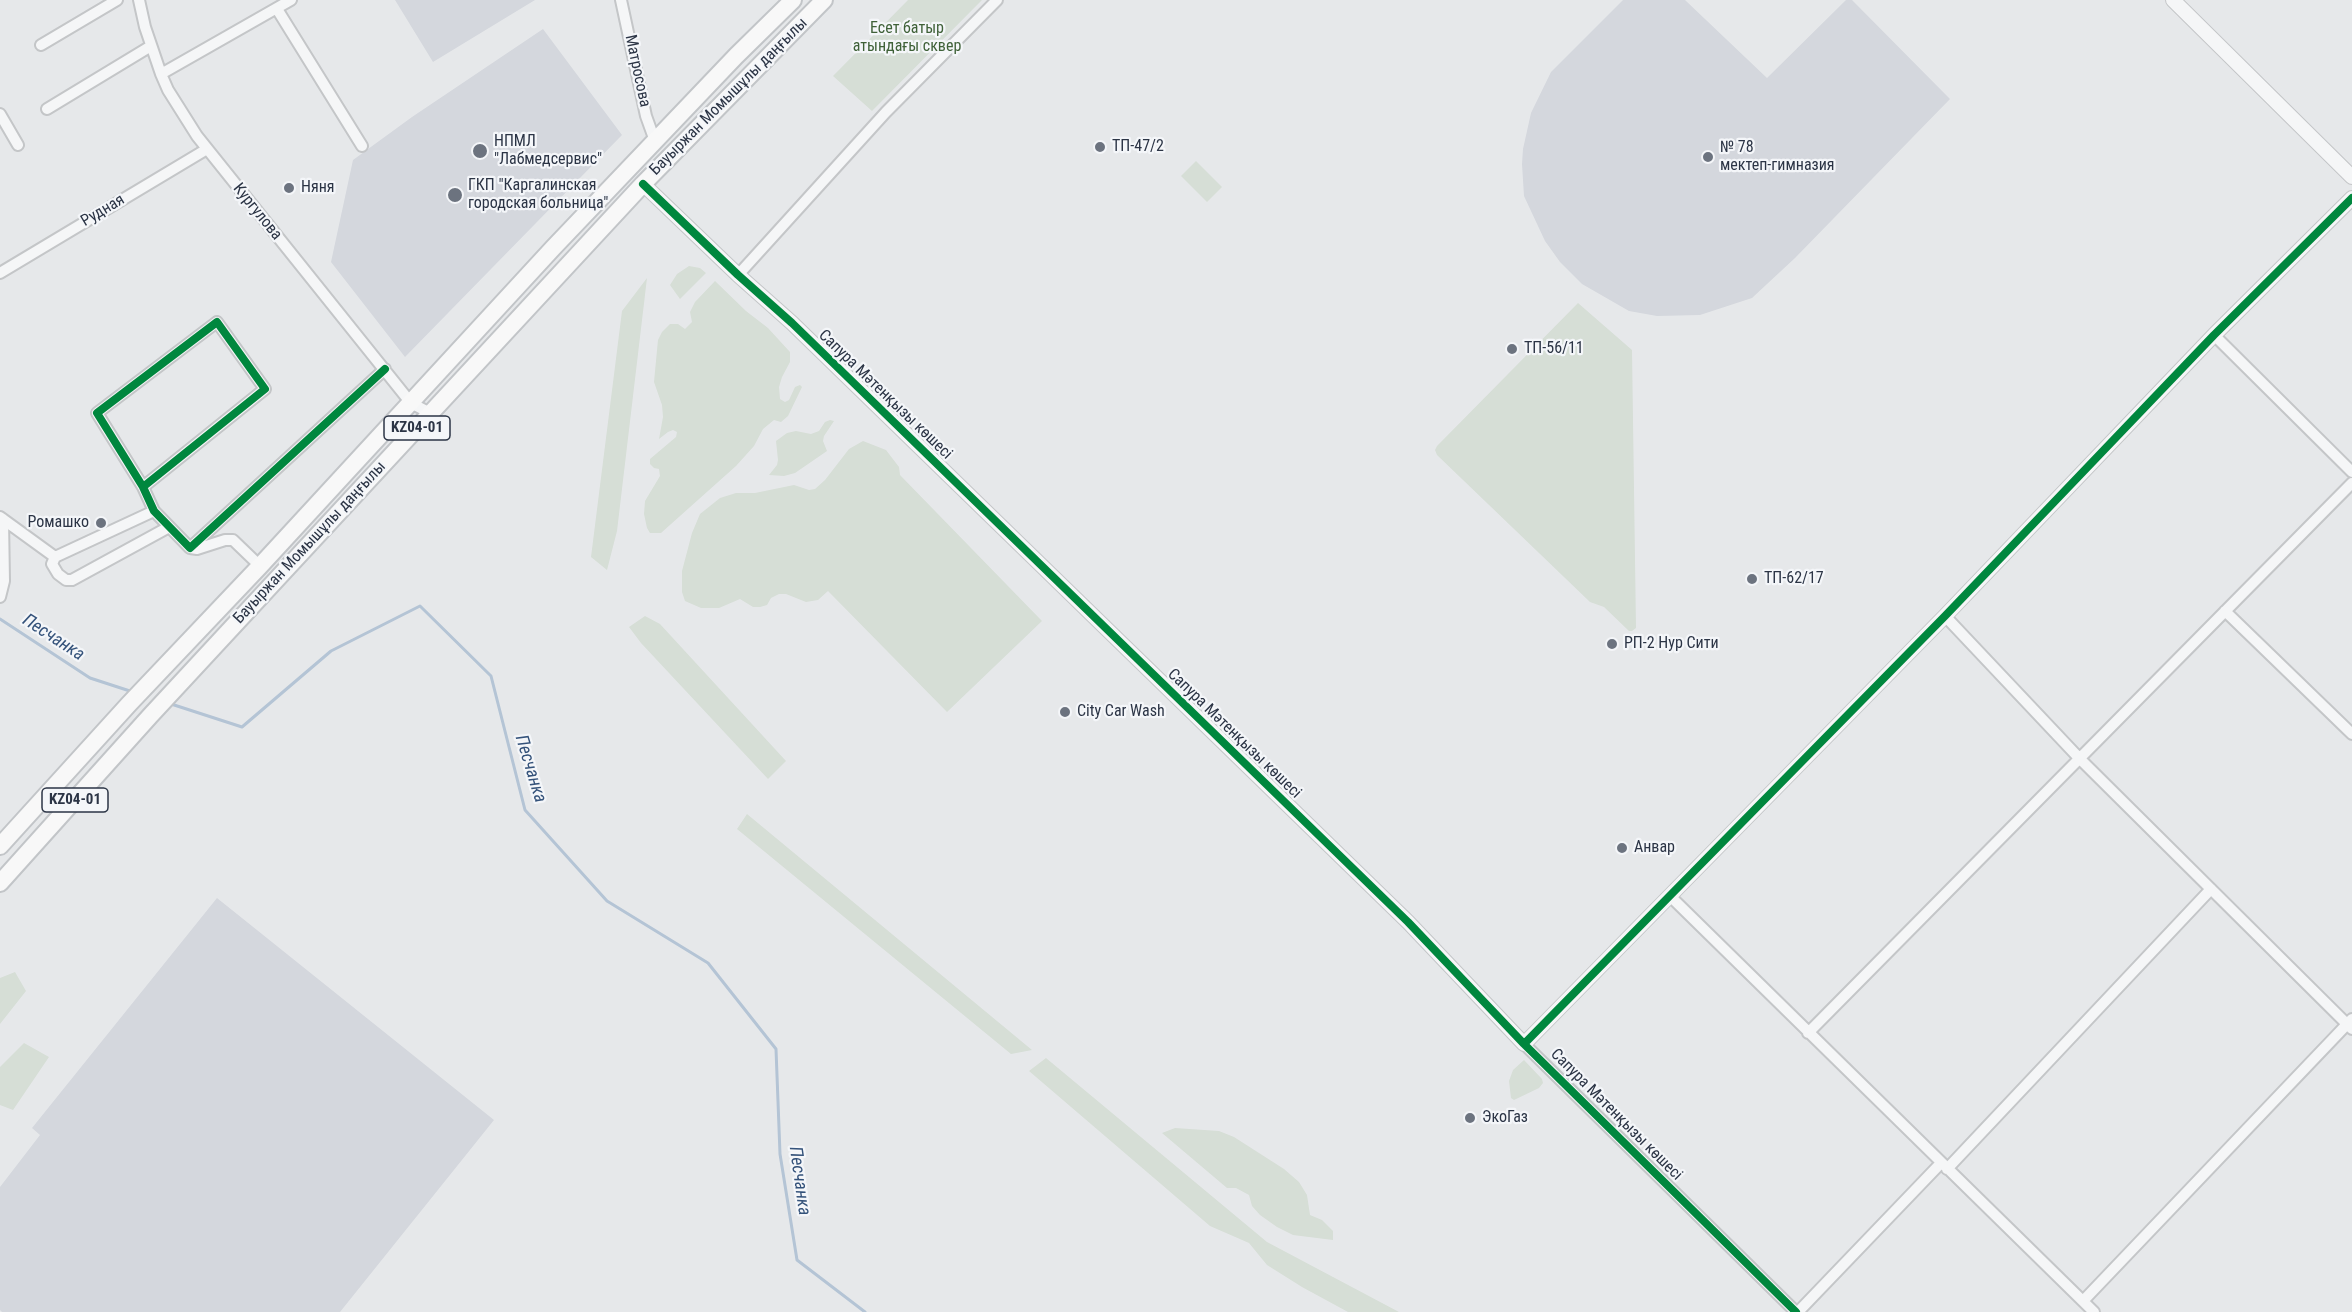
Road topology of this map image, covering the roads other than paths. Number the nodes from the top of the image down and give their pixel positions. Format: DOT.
graph roads {
  1 [pos="117,0"];
  2 [pos="139,0"];
  3 [pos="291,0"];
  4 [pos="621,0"];
  5 [pos="793,0"];
  6 [pos="824,0"];
  7 [pos="997,0"];
  8 [pos="2173,0"];
  9 [pos="277,9"];
  10 [pos="41,45"];
  11 [pos="151,46"];
  12 [pos="736,56"];
  13 [pos="751,73"];
  14 [pos="161,74"];
  15 [pos="47,109"];
  16 [pos="0,114"];
  17 [pos="655,141"];
  18 [pos="18,145"];
  19 [pos="362,146"];
  20 [pos="207,149"];
  21 [pos="628,169"];
  22 [pos="2352,177"];
  23 [pos="643,184"];
  24 [pos="2352,198"];
  25 [pos="0,273"];
  26 [pos="738,275"];
  27 [pos="2214,334"];
  28 [pos="385,369"];
  29 [pos="411,403"];
  30 [pos="430,413"];
  31 [pos="2352,472"];
  32 [pos="2352,483"];
  33 [pos="142,487"];
  34 [pos="154,512"];
  35 [pos="2,518"];
  36 [pos="169,527"];
  37 [pos="190,548"];
  38 [pos="55,557"];
  39 [pos="260,566"];
  40 [pos="0,597"];
  41 [pos="2226,611"];
  42 [pos="1945,616"];
  43 [pos="2352,734"];
  44 [pos="2080,759"];
  45 [pos="22,822"];
  46 [pos="41,838"];
  47 [pos="0,846"];
  48 [pos="0,883"];
  49 [pos="2211,889"];
  50 [pos="1671,897"];
  51 [pos="2350,1024"];
  52 [pos="1808,1033"];
  53 [pos="1524,1044"];
  54 [pos="1944,1166"];
  55 [pos="2083,1301"];
  56 [pos="1797,1312"];
  57 [pos="2094,1312"];
  1 -- 10 [label="street"];
  2 -- 11 [label="street, Кургулова"];
  3 -- 9 [label="street"];
  4 -- 17 [label="street, Матросова"];
  5 -- 12 [label="main road, Бауыржан Момышұлы даңғылы / KZ04-01"];
  6 -- 13 [label="main road, Бауыржан Момышұлы даңғылы / KZ04-01"];
  7 -- 26 [label="street"];
  8 -- 22 [label="street"];
  9 -- 14 [label="street"];
  9 -- 19 [label="street"];
  11 -- 14 [label="street, Кургулова"];
  11 -- 15 [label="street"];
  12 -- 13 [label="main road"];
  12 -- 17 [label="main road, Бауыржан Момышұлы даңғылы / KZ04-01"];
  13 -- 23 [label="main road, Бауыржан Момышұлы даңғылы / KZ04-01"];
  14 -- 20 [label="street, Кургулова"];
  16 -- 18 [label="street"];
  17 -- 21 [label="main road, Бауыржан Момышұлы даңғылы / KZ04-01"];
  20 -- 25 [label="street, Рудная"];
  20 -- 28 [label="street, Кургулова"];
  21 -- 23 [label="main road"];
  21 -- 29 [label="main road, Бауыржан Момышұлы даңғылы / KZ04-01"];
  23 -- 26 [label="street, Сапура Мәтенқызы көшесі"];
  23 -- 30 [label="main road, Бауыржан Момышұлы даңғылы / KZ04-01"];
  24 -- 27 [label="street"];
  26 -- 53 [label="street, Сапура Мәтенқызы көшесі"];
  27 -- 31 [label="street"];
  27 -- 42 [label="street"];
  28 -- 29 [label="street, Кургулова"];
  28 -- 37 [label="street"];
  29 -- 30 [label="street"];
  29 -- 39 [label="main road, Бауыржан Момышұлы даңғылы / KZ04-01"];
  30 -- 46 [label="main road, Бауыржан Момышұлы даңғылы / KZ04-01"];
  32 -- 41 [label="street"];
  33 -- 33 [label="street"];
  33 -- 34 [label="street"];
  34 -- 36 [label="street"];
  34 -- 38 [label="street"];
  35 -- 38 [label="street"];
  35 -- 40 [label="street"];
  36 -- 37 [label="street"];
  36 -- 38 [label="street"];
  37 -- 39 [label="street"];
  39 -- 45 [label="main road, Бауыржан Момышұлы даңғылы / KZ04-01"];
  41 -- 43 [label="street"];
  41 -- 44 [label="street"];
  42 -- 44 [label="street"];
  42 -- 50 [label="street"];
  44 -- 49 [label="street"];
  44 -- 52 [label="street"];
  45 -- 46 [label="main road"];
  45 -- 47 [label="main road, Бауыржан Момышұлы даңғылы / KZ04-01"];
  46 -- 48 [label="main road, Бауыржан Момышұлы даңғылы / KZ04-01"];
  49 -- 51 [label="street"];
  49 -- 54 [label="street"];
  50 -- 52 [label="street"];
  50 -- 53 [label="street"];
  51 -- 55 [label="street"];
  52 -- 54 [label="street"];
  53 -- 56 [label="street, Сапура Мәтенқызы көшесі"];
  54 -- 55 [label="street"];
  54 -- 56 [label="street"];
  55 -- 57 [label="street"];
}
